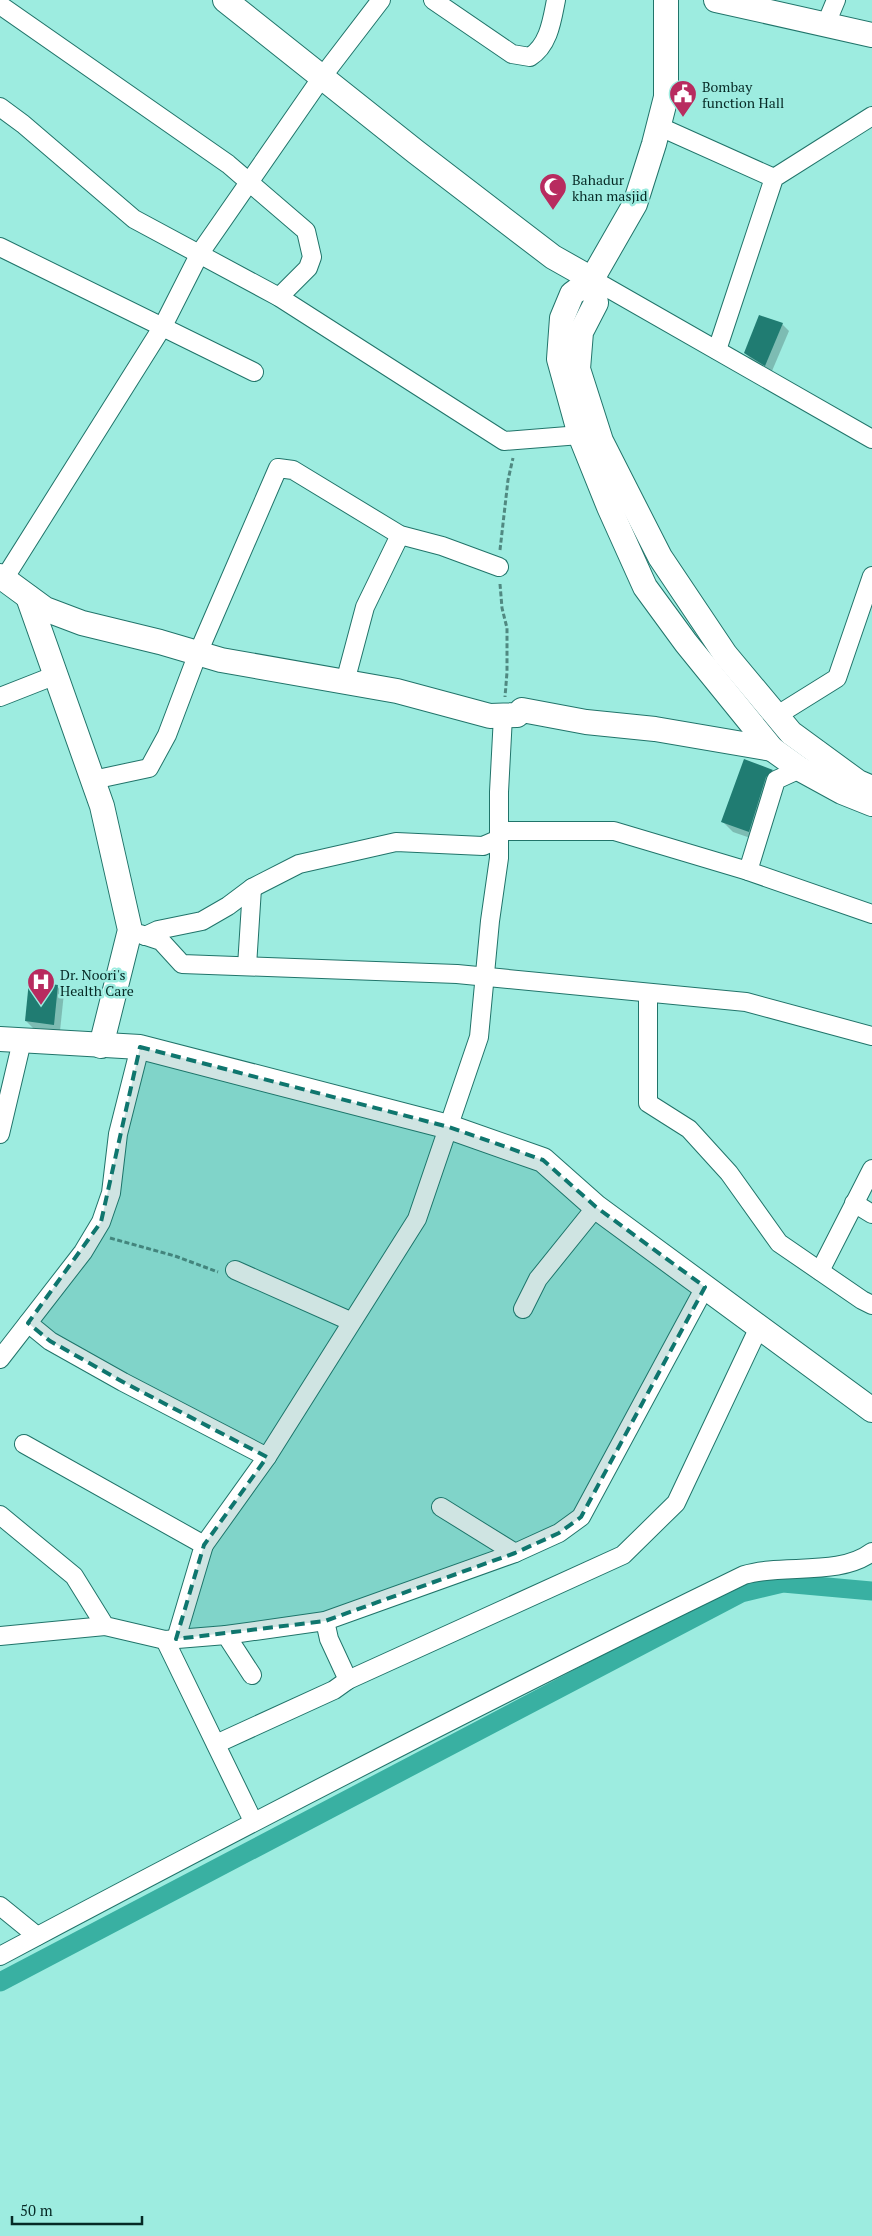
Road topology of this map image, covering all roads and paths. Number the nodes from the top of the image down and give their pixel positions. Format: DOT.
graph roads {
  1 [pos="225,0"];
  2 [pos="381,0"];
  3 [pos="433,0"];
  4 [pos="556,0"];
  5 [pos="666,0"];
  6 [pos="716,0"];
  7 [pos="836,0"];
  8 [pos="0,5"];
  9 [pos="783,7"];
  10 [pos="826,24"];
  11 [pos="872,35"];
  12 [pos="322,77"];
  13 [pos="0,107"];
  14 [pos="872,116"];
  15 [pos="658,126"];
  16 [pos="774,178"];
  17 [pos="249,182"];
  18 [pos="0,247"];
  19 [pos="200,254"];
  20 [pos="592,279"];
  21 [pos="279,297"];
  22 [pos="163,326"];
  23 [pos="717,350"];
  24 [pos="254,372"];
  25 [pos="580,434"];
  26 [pos="872,439"];
  27 [pos="400,535"];
  28 [pos="499,567"];
  29 [pos="872,576"];
  30 [pos="2,578"];
  31 [pos="28,597"];
  32 [pos="198,654"];
  33 [pos="56,675"];
  34 [pos="345,682"];
  35 [pos="0,697"];
  36 [pos="502,716"];
  37 [pos="776,716"];
  38 [pos="772,749"];
  39 [pos="800,769"];
  40 [pos="93,780"];
  41 [pos="872,788"];
  42 [pos="872,804"];
  43 [pos="499,839"];
  44 [pos="748,871"];
  45 [pos="252,888"];
  46 [pos="872,914"];
  47 [pos="138,933"];
  48 [pos="247,966"];
  49 [pos="486,977"];
  50 [pos="648,993"];
  51 [pos="872,1036"];
  52 [pos="11,1040"];
  53 [pos="101,1046"];
  54 [pos="140,1048"];
  55 [pos="449,1127"];
  56 [pos="0,1134"];
  57 [pos="872,1169"];
  58 [pos="854,1203"];
  59 [pos="596,1207"];
  60 [pos="872,1214"];
  61 [pos="94,1234"];
  62 [pos="820,1271"];
  63 [pos="230,1272"];
  64 [pos="705,1287"];
  65 [pos="872,1304"];
  66 [pos="523,1309"];
  67 [pos="350,1321"];
  68 [pos="28,1323"];
  69 [pos="759,1327"];
  70 [pos="0,1359"];
  71 [pos="872,1410"];
  72 [pos="24,1444"];
  73 [pos="267,1457"];
  74 [pos="441,1506"];
  75 [pos="0,1515"];
  76 [pos="204,1546"];
  77 [pos="872,1552"];
  78 [pos="515,1553"];
  79 [pos="325,1621"];
  80 [pos="105,1626"];
  81 [pos="226,1635"];
  82 [pos="0,1636"];
  83 [pos="171,1640"];
  84 [pos="252,1674"];
  85 [pos="348,1680"];
  86 [pos="216,1744"];
  87 [pos="253,1821"];
  88 [pos="0,1906"];
  89 [pos="37,1936"];
  90 [pos="0,1956"];
  1 -- 12 [label="main road"];
  2 -- 12 [label="street"];
  3 -- 4 [label="street"];
  5 -- 15 [label="main road"];
  6 -- 9 [label="main road"];
  7 -- 10 [label="street"];
  8 -- 17 [label="street"];
  9 -- 10 [label="main road"];
  10 -- 11 [label="main road"];
  12 -- 17 [label="street"];
  12 -- 20 [label="main road"];
  13 -- 19 [label="street"];
  14 -- 16 [label="street"];
  15 -- 16 [label="street"];
  15 -- 20 [label="main road"];
  16 -- 23 [label="street"];
  17 -- 19 [label="street"];
  17 -- 21 [label="street"];
  18 -- 22 [label="street"];
  19 -- 21 [label="street"];
  19 -- 22 [label="street"];
  20 -- 23 [label="street"];
  20 -- 25 [label="main road"];
  20 -- 37 [label="main road"];
  21 -- 25 [label="street"];
  22 -- 24 [label="street"];
  22 -- 30 [label="street"];
  23 -- 26 [label="street"];
  25 -- 38 [label="main road"];
  27 -- 28 [label="street"];
  27 -- 32 [label="street"];
  27 -- 34 [label="street"];
  29 -- 37 [label="street"];
  30 -- 31 [label="main road"];
  31 -- 32 [label="main road"];
  31 -- 33 [label="main road"];
  32 -- 34 [label="main road"];
  32 -- 40 [label="street"];
  33 -- 35 [label="street"];
  33 -- 40 [label="main road"];
  34 -- 36 [label="main road"];
  36 -- 38 [label="main road"];
  36 -- 43 [label="street"];
  37 -- 41 [label="main road"];
  38 -- 39 [label="main road"];
  39 -- 42 [label="main road"];
  39 -- 44 [label="street"];
  40 -- 47 [label="main road"];
  43 -- 44 [label="street"];
  43 -- 45 [label="street"];
  43 -- 49 [label="street"];
  44 -- 46 [label="street"];
  45 -- 47 [label="street"];
  45 -- 48 [label="street"];
  47 -- 48 [label="street"];
  47 -- 53 [label="main road"];
  48 -- 49 [label="street"];
  49 -- 50 [label="street"];
  49 -- 55 [label="street"];
  50 -- 51 [label="street"];
  50 -- 62 [label="street"];
  52 -- 53 [label="main road"];
  52 -- 56 [label="street"];
  53 -- 54 [label="main road"];
  54 -- 55 [label="main road"];
  54 -- 61 [label="street"];
  55 -- 59 [label="main road"];
  55 -- 67 [label="street"];
  57 -- 58 [label="street"];
  58 -- 60 [label="street"];
  58 -- 62 [label="street"];
  59 -- 64 [label="main road"];
  59 -- 66 [label="street"];
  61 -- 63 [label="path"];
  61 -- 68 [label="street"];
  62 -- 65 [label="street"];
  63 -- 67 [label="street"];
  64 -- 69 [label="main road"];
  64 -- 78 [label="street"];
  67 -- 73 [label="street"];
  68 -- 70 [label="street"];
  68 -- 73 [label="street"];
  69 -- 71 [label="main road"];
  69 -- 85 [label="street"];
  72 -- 76 [label="street"];
  73 -- 76 [label="street"];
  74 -- 78 [label="street"];
  75 -- 80 [label="street"];
  76 -- 83 [label="street"];
  77 -- 87 [label="street"];
  78 -- 79 [label="street"];
  79 -- 81 [label="street"];
  79 -- 85 [label="street"];
  80 -- 82 [label="street"];
  80 -- 83 [label="street"];
  81 -- 83 [label="street"];
  81 -- 84 [label="street"];
  83 -- 86 [label="street"];
  85 -- 86 [label="street"];
  86 -- 87 [label="street"];
  87 -- 89 [label="street"];
  88 -- 89 [label="street"];
  89 -- 90 [label="street"];
}
